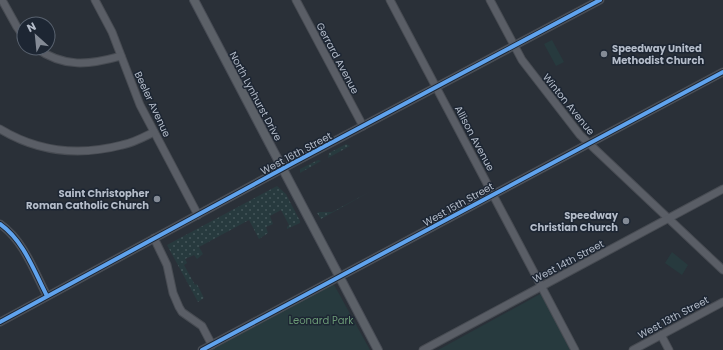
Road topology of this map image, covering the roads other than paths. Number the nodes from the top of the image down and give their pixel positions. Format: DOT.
graph roads {
  1 [pos="2,0"];
  2 [pos="95,0"];
  3 [pos="194,0"];
  4 [pos="296,0"];
  5 [pos="390,0"];
  6 [pos="490,0"];
  7 [pos="600,0"];
  8 [pos="589,3"];
  9 [pos="16,25"];
  10 [pos="514,46"];
  11 [pos="49,56"];
  12 [pos="121,56"];
  13 [pos="723,72"];
  14 [pos="436,88"];
  15 [pos="362,126"];
  16 [pos="0,129"];
  17 [pos="154,132"];
  18 [pos="589,143"];
  19 [pos="283,169"];
  20 [pos="723,190"];
  21 [pos="493,194"];
  22 [pos="198,215"];
  23 [pos="668,219"];
  24 [pos="0,224"];
  25 [pos="154,238"];
  26 [pos="723,270"];
  27 [pos="340,277"];
  28 [pos="542,286"];
  29 [pos="47,296"];
  30 [pos="723,302"];
  31 [pos="0,322"];
  32 [pos="661,335"];
  33 [pos="212,345"];
  34 [pos="202,350"];
  35 [pos="378,350"];
  36 [pos="423,350"];
  37 [pos="575,350"];
  38 [pos="633,350"];
  39 [pos="669,350"];
  1 -- 9 [label="street"];
  2 -- 12 [label="street, Beeler Avenue"];
  3 -- 19 [label="main road, North Lynhurst Drive"];
  4 -- 15 [label="street, Gerrard Avenue"];
  5 -- 14 [label="street, Allison Avenue"];
  6 -- 10 [label="street, Winton Avenue"];
  7 -- 8 [label="street, West 16th Street"];
  8 -- 10 [label="street, West 16th Street"];
  10 -- 14 [label="street, West 16th Street"];
  10 -- 18 [label="street, Winton Avenue"];
  11 -- 12 [label="street"];
  12 -- 17 [label="street, Beeler Avenue"];
  13 -- 18 [label="street, West 15th Street"];
  14 -- 15 [label="street, West 16th Street"];
  14 -- 21 [label="street, Allison Avenue"];
  15 -- 19 [label="street, West 16th Street"];
  16 -- 17 [label="street"];
  17 -- 22 [label="street, Beeler Avenue"];
  18 -- 21 [label="street, West 15th Street"];
  18 -- 23 [label="street, Winton Avenue"];
  19 -- 22 [label="street, West 16th Street"];
  19 -- 27 [label="main road, North Lynhurst Drive"];
  20 -- 23 [label="street, West 14th Street"];
  21 -- 27 [label="street, West 15th Street"];
  21 -- 28 [label="street, Allison Avenue"];
  22 -- 25 [label="street, West 16th Street"];
  23 -- 26 [label="street, Winton Avenue"];
  23 -- 28 [label="street, West 14th Street"];
  24 -- 29 [label="street"];
  25 -- 29 [label="street, West 16th Street"];
  25 -- 33 [label="street"];
  27 -- 33 [label="street, West 15th Street"];
  27 -- 35 [label="main road, North Lynhurst Drive"];
  28 -- 36 [label="street, West 14th Street"];
  28 -- 37 [label="street, Allison Avenue"];
  29 -- 31 [label="street, West 16th Street"];
  30 -- 32 [label="street, West 13th Street"];
  32 -- 38 [label="street, West 13th Street"];
  32 -- 39 [label="street"];
  33 -- 34 [label="street, West 15th Street"];
}
